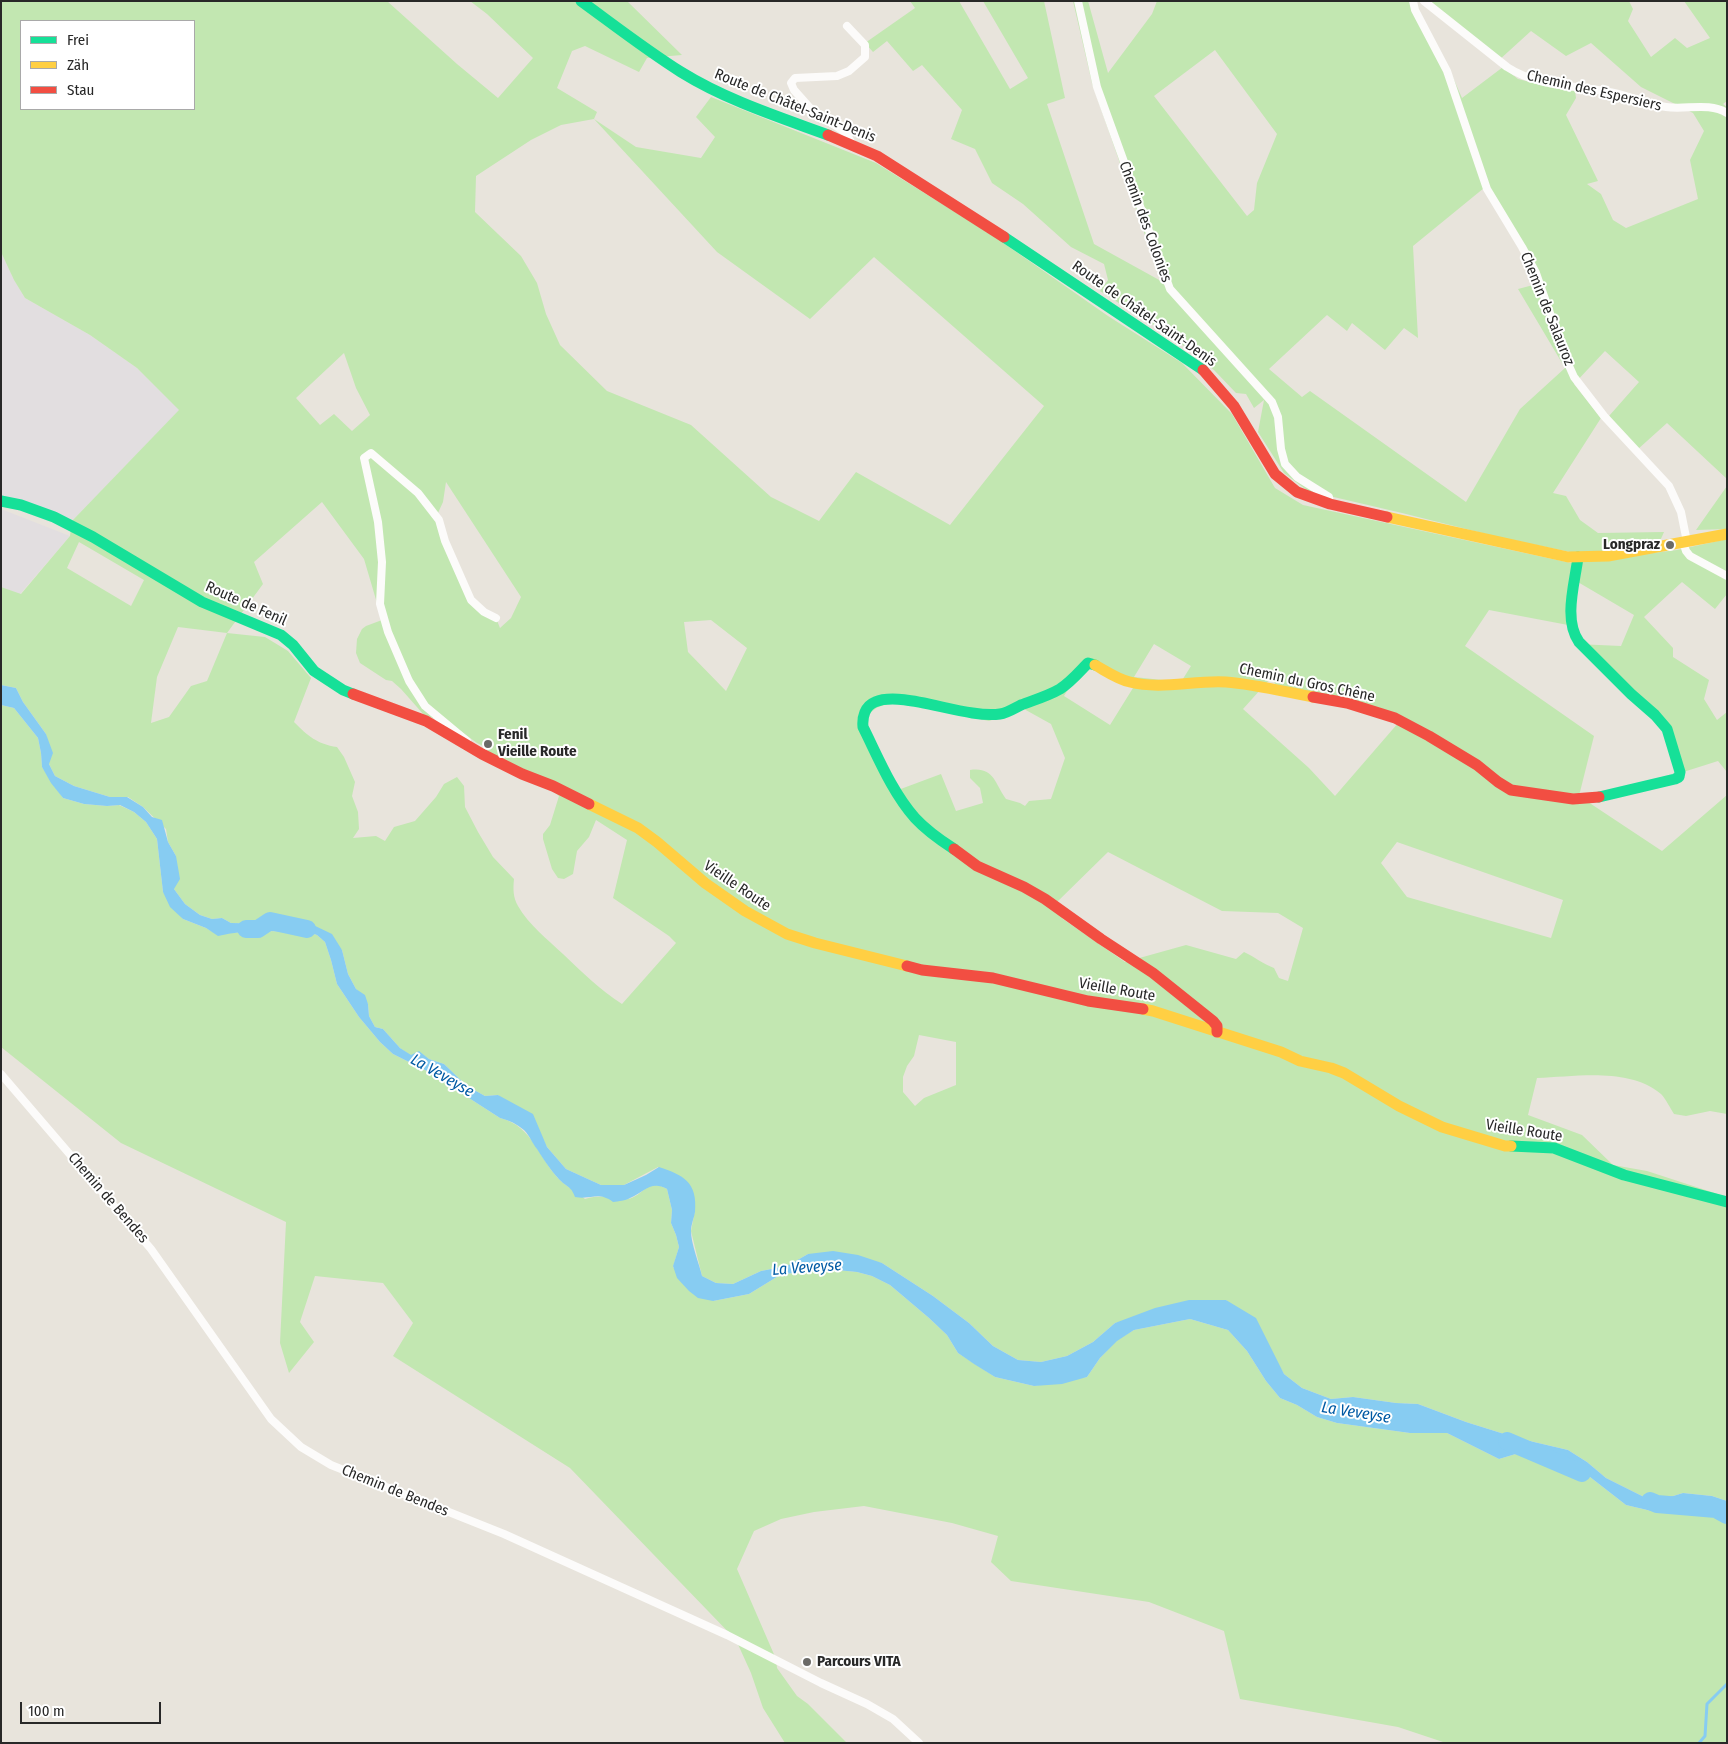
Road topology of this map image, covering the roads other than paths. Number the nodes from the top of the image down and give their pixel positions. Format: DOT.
graph roads {
  1 [pos="581,1"];
  2 [pos="1078,1"];
  3 [pos="1413,1"];
  4 [pos="1424,1"];
  5 [pos="847,26"];
  6 [pos="1727,113"];
  7 [pos="852,144"];
  8 [pos="1,501"];
  9 [pos="1330,504"];
  10 [pos="1727,534"];
  11 [pos="1685,542"];
  12 [pos="1578,557"];
  13 [pos="1727,576"];
  14 [pos="496,618"];
  15 [pos="482,754"];
  16 [pos="522,774"];
  17 [pos="1217,1032"];
  18 [pos="1,1074"];
  19 [pos="1727,1202"];
  20 [pos="919,1743"];
  1 -- 7 [label="street, Route de Châtel-Saint-Denis"];
  2 -- 9 [label="street, Chemin des Colonies"];
  3 -- 11 [label="street, Chemin de Salauroz"];
  4 -- 6 [label="street, Chemin des Espersiers"];
  5 -- 7 [label="street"];
  7 -- 9 [label="street, Route de Châtel-Saint-Denis"];
  8 -- 15 [label="street, Route de Fenil"];
  9 -- 12 [label="street, Route de Châtel-Saint-Denis"];
  10 -- 11 [label="street, Route de Châtel-Saint-Denis"];
  11 -- 12 [label="street, Route de Châtel-Saint-Denis"];
  11 -- 13 [label="street"];
  12 -- 17 [label="street, Chemin du Gros Chêne"];
  14 -- 15 [label="street"];
  15 -- 16 [label="street, Route de Fenil"];
  16 -- 17 [label="street, Vieille Route"];
  17 -- 19 [label="street, Vieille Route"];
  18 -- 20 [label="street, Chemin de Bendes"];
}
